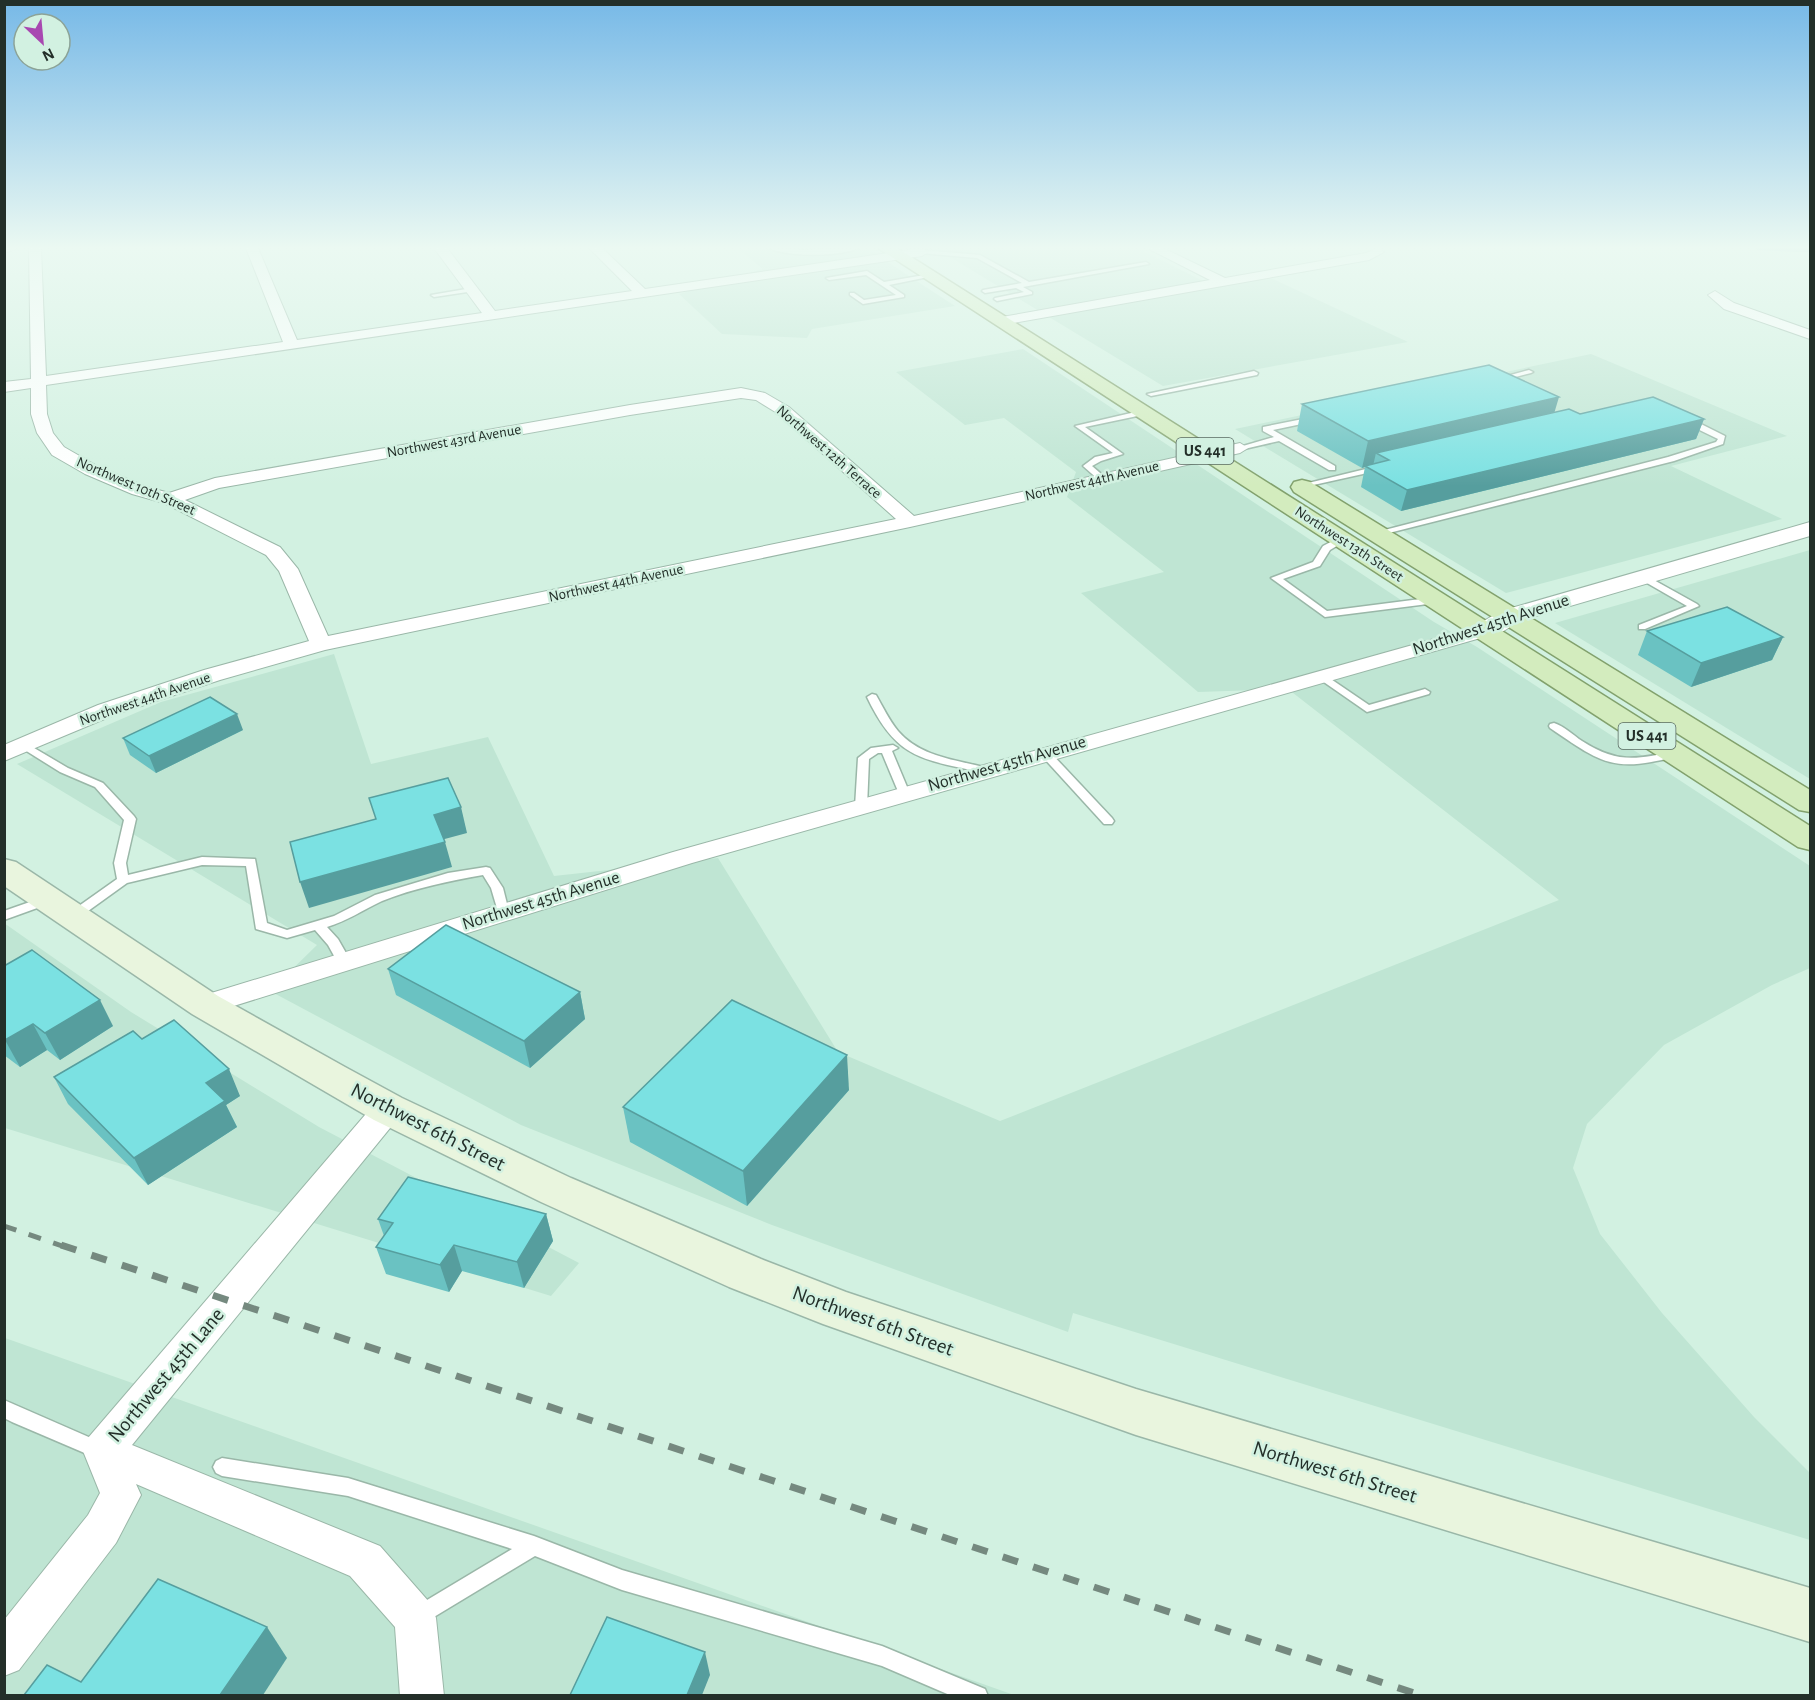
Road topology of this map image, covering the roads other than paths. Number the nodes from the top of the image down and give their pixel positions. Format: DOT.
graph roads {
  1 [pos="37,327"];
  2 [pos="285,327"];
  3 [pos="414,327"];
  4 [pos="1013,327"];
  5 [pos="1044,327"];
  6 [pos="1789,327"];
  7 [pos="1047,329"];
  8 [pos="1810,335"];
  9 [pos="292,345"];
  10 [pos="1529,372"];
  11 [pos="1254,374"];
  12 [pos="1500,379"];
  13 [pos="1489,381"];
  14 [pos="39,382"];
  15 [pos="1132,382"];
  16 [pos="1510,383"];
  17 [pos="4,387"];
  18 [pos="741,393"];
  19 [pos="1148,403"];
  20 [pos="1171,406"];
  21 [pos="1325,416"];
  22 [pos="1678,416"];
  23 [pos="1280,438"];
  24 [pos="1215,446"];
  25 [pos="1240,448"];
  26 [pos="1389,465"];
  27 [pos="1332,468"];
  28 [pos="1283,475"];
  29 [pos="1103,479"];
  30 [pos="170,499"];
  31 [pos="910,522"];
  32 [pos="1810,529"];
  33 [pos="1377,534"];
  34 [pos="1342,539"];
  35 [pos="1643,577"];
  36 [pos="1436,600"];
  37 [pos="1510,616"];
  38 [pos="1642,627"];
  39 [pos="1484,631"];
  40 [pos="321,644"];
  41 [pos="1322,676"];
  42 [pos="1425,692"];
  43 [pos="872,697"];
  44 [pos="1554,726"];
  45 [pos="24,745"];
  46 [pos="905,745"];
  47 [pos="886,749"];
  48 [pos="1045,753"];
  49 [pos="1675,753"];
  50 [pos="4,754"];
  51 [pos="984,770"];
  52 [pos="904,794"];
  53 [pos="1810,803"];
  54 [pos="861,807"];
  55 [pos="1108,821"];
  56 [pos="1810,840"];
  57 [pos="8,879"];
  58 [pos="123,880"];
  59 [pos="60,908"];
  60 [pos="503,912"];
  61 [pos="4,916"];
  62 [pos="318,925"];
  63 [pos="343,960"];
  64 [pos="205,1005"];
  65 [pos="388,1109"];
  66 [pos="4,1408"];
  67 [pos="102,1451"];
  68 [pos="222,1467"];
  69 [pos="534,1545"];
  70 [pos="1810,1615"];
  71 [pos="415,1618"];
  72 [pos="4,1655"];
  73 [pos="422,1695"];
  74 [pos="978,1695"];
  1 -- 14 [label="street, Northwest 10th Street"];
  2 -- 9 [label="street"];
  3 -- 9 [label="street"];
  4 -- 19 [label="main road, Northwest 13th Street / US 441"];
  5 -- 7 [label="main road"];
  6 -- 8 [label="street"];
  9 -- 14 [label="street"];
  10 -- 12 [label="lane"];
  11 -- 19 [label="lane"];
  12 -- 13 [label="lane"];
  12 -- 16 [label="lane"];
  14 -- 17 [label="street"];
  14 -- 30 [label="street, Northwest 10th Street"];
  15 -- 19 [label="main road, Northwest 13th Street / US 441"];
  18 -- 30 [label="street, Northwest 43rd Avenue"];
  18 -- 31 [label="street, Northwest 12th Terrace"];
  19 -- 20 [label="main road, Northwest 13th Street / US 441"];
  19 -- 24 [label="main road, Northwest 13th Street / US 441"];
  19 -- 29 [label="lane"];
  21 -- 23 [label="lane"];
  22 -- 33 [label="lane"];
  23 -- 25 [label="lane"];
  23 -- 27 [label="lane"];
  24 -- 25 [label="main road, Northwest 13th Street / US 441"];
  24 -- 29 [label="street, Northwest 44th Avenue"];
  24 -- 34 [label="main road, Northwest 13th Street / US 441"];
  25 -- 28 [label="main road, Northwest 13th Street / US 441"];
  26 -- 28 [label="lane"];
  28 -- 33 [label="main road, Northwest 13th Street / US 441"];
  29 -- 31 [label="street, Northwest 44th Avenue"];
  30 -- 40 [label="street, Northwest 10th Street"];
  31 -- 40 [label="street, Northwest 44th Avenue"];
  32 -- 35 [label="street, Northwest 45th Avenue"];
  33 -- 37 [label="main road, Northwest 13th Street / US 441"];
  34 -- 36 [label="main road, Northwest 13th Street / US 441"];
  34 -- 36 [label="lane"];
  35 -- 37 [label="street, Northwest 45th Avenue"];
  35 -- 38 [label="lane"];
  36 -- 39 [label="main road, Northwest 13th Street / US 441"];
  37 -- 39 [label="street, Northwest 45th Avenue"];
  37 -- 53 [label="main road, Northwest 13th Street / US 441"];
  39 -- 41 [label="street, Northwest 45th Avenue"];
  39 -- 49 [label="main road, Northwest 13th Street / US 441"];
  40 -- 45 [label="street, Northwest 44th Avenue"];
  41 -- 42 [label="lane"];
  41 -- 48 [label="street, Northwest 45th Avenue"];
  43 -- 46 [label="lane"];
  44 -- 49 [label="lane"];
  45 -- 50 [label="street, Northwest 44th Avenue"];
  45 -- 58 [label="lane"];
  46 -- 47 [label="lane"];
  46 -- 51 [label="lane"];
  47 -- 52 [label="lane"];
  47 -- 54 [label="lane"];
  48 -- 51 [label="street, Northwest 45th Avenue"];
  48 -- 55 [label="lane"];
  49 -- 56 [label="main road, Northwest 13th Street / US 441"];
  51 -- 52 [label="street, Northwest 45th Avenue"];
  52 -- 54 [label="street, Northwest 45th Avenue"];
  54 -- 60 [label="street, Northwest 45th Avenue"];
  57 -- 59 [label="main road, Northwest 6th Street"];
  58 -- 59 [label="lane"];
  58 -- 62 [label="lane"];
  59 -- 61 [label="lane"];
  59 -- 64 [label="main road, Northwest 6th Street"];
  60 -- 62 [label="lane"];
  60 -- 63 [label="street, Northwest 45th Avenue"];
  62 -- 63 [label="lane"];
  63 -- 64 [label="street, Northwest 45th Avenue"];
  64 -- 65 [label="main road, Northwest 6th Street"];
  65 -- 67 [label="street, Northwest 45th Lane"];
  65 -- 70 [label="main road, Northwest 6th Street"];
  66 -- 67 [label="lane"];
  67 -- 71 [label="street"];
  67 -- 72 [label="street, Northwest 45th Lane"];
  68 -- 69 [label="lane"];
  69 -- 71 [label="lane"];
  69 -- 74 [label="lane"];
  71 -- 73 [label="street"];
}
